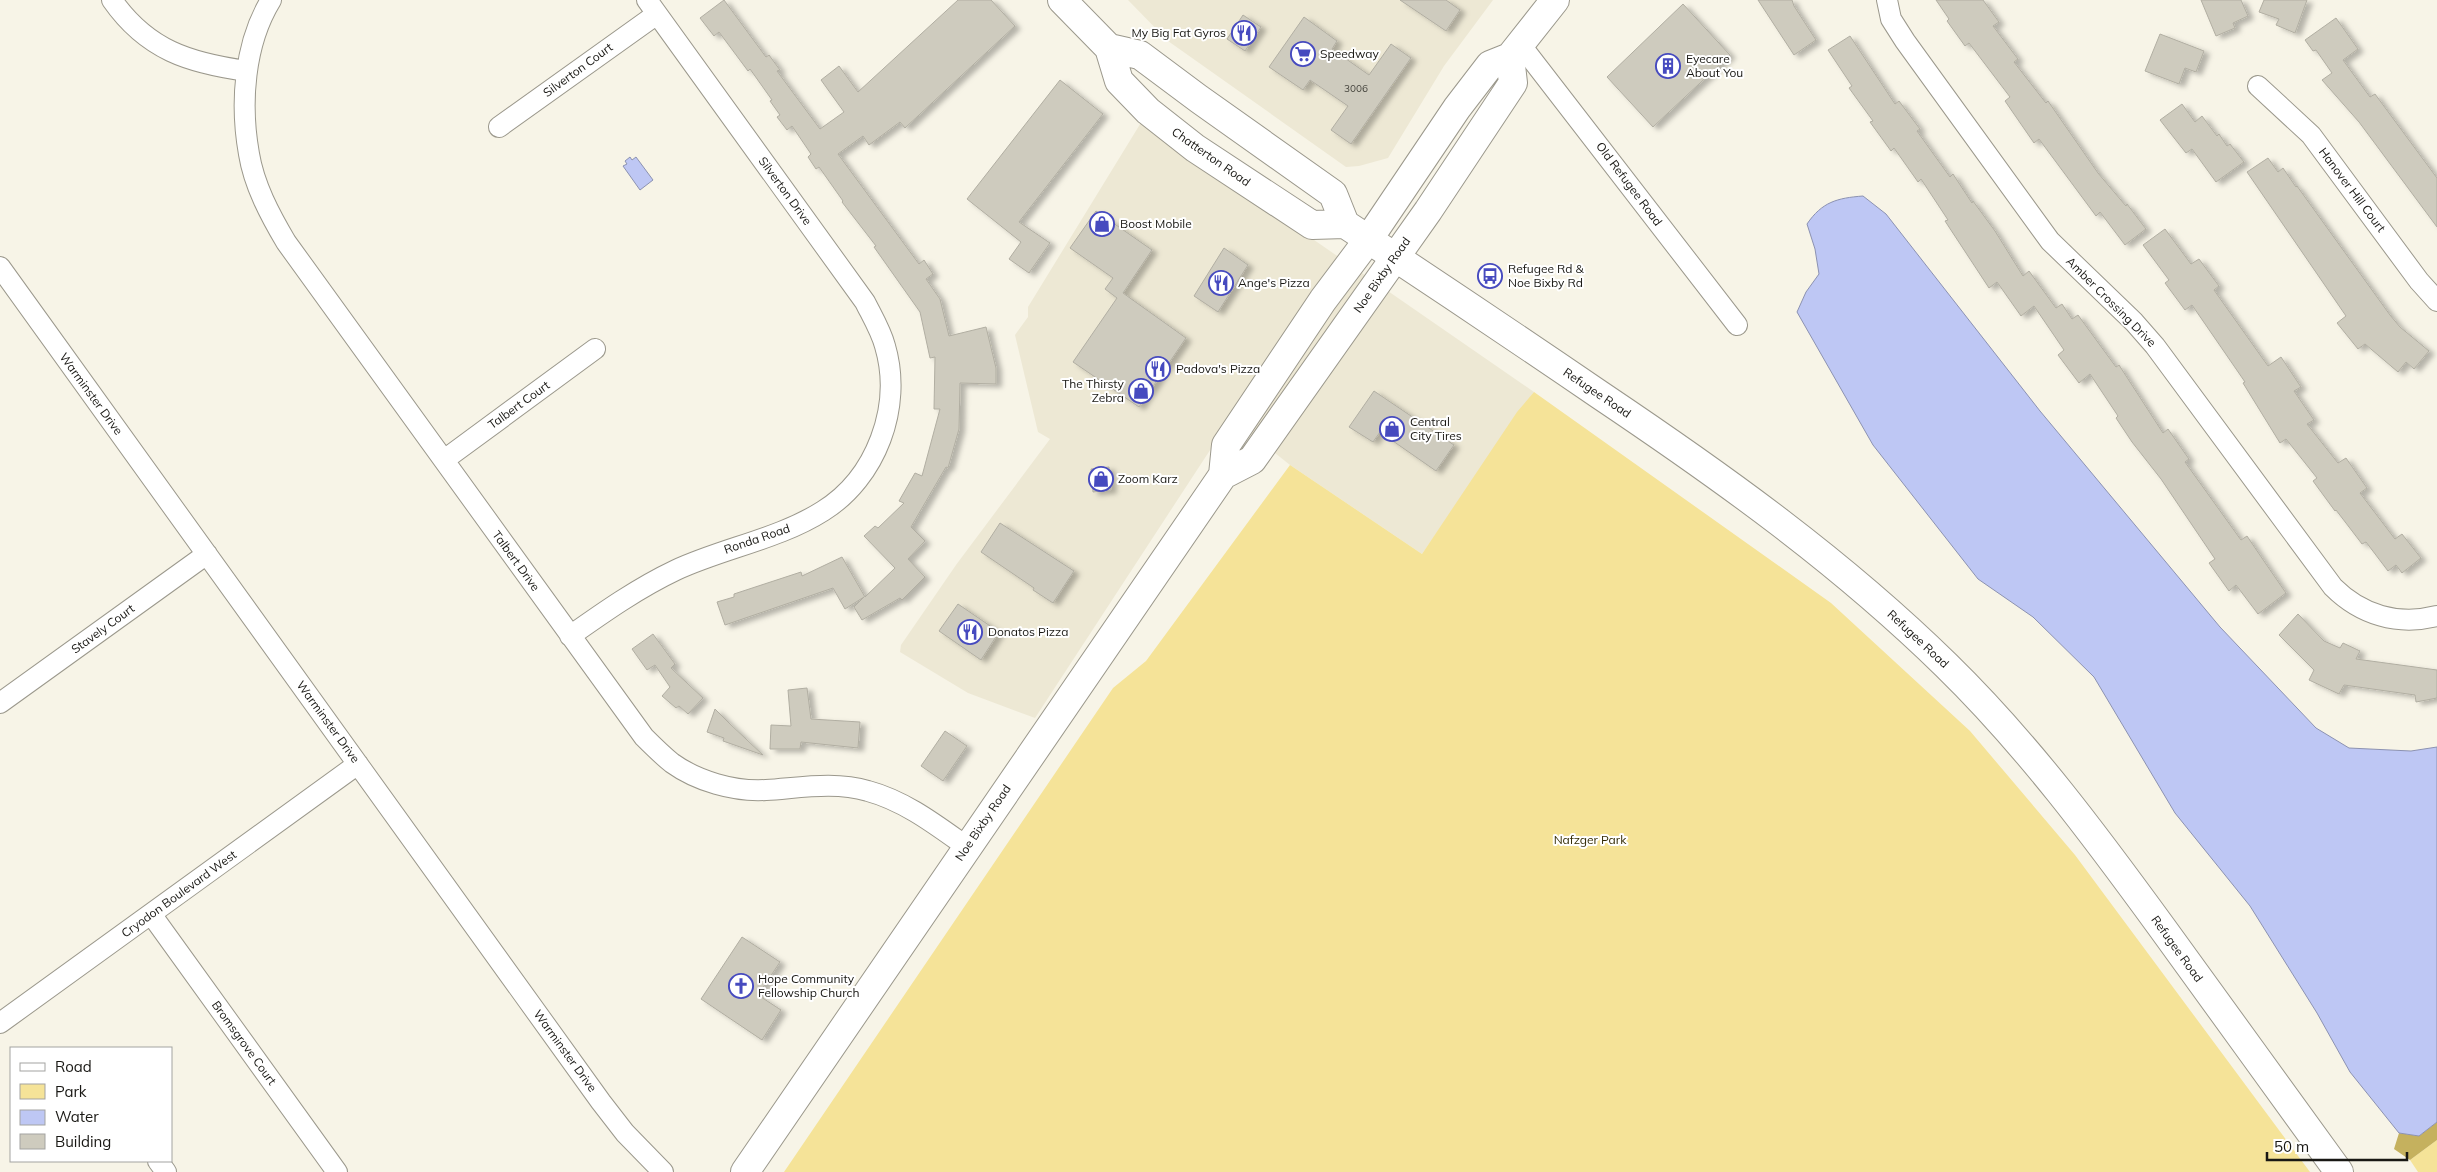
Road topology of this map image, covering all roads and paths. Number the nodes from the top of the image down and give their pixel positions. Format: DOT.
graph roads {
  1 [pos="112,0"];
  2 [pos="271,0"];
  3 [pos="1062,0"];
  4 [pos="1555,0"];
  5 [pos="1887,0"];
  6 [pos="652,7"];
  7 [pos="1109,48"];
  8 [pos="1515,51"];
  9 [pos="247,71"];
  10 [pos="2258,86"];
  11 [pos="499,127"];
  12 [pos="1345,224"];
  13 [pos="1368,240"];
  14 [pos="1395,258"];
  15 [pos="0,267"];
  16 [pos="2437,301"];
  17 [pos="1737,325"];
  18 [pos="595,349"];
  19 [pos="890,396"];
  20 [pos="444,460"];
  21 [pos="1223,475"];
  22 [pos="207,554"];
  23 [pos="2434,617"];
  24 [pos="570,636"];
  25 [pos="0,704"];
  26 [pos="358,764"];
  27 [pos="967,847"];
  28 [pos="151,914"];
  29 [pos="0,1023"];
  30 [pos="337,1172"];
  31 [pos="662,1172"];
  32 [pos="744,1172"];
  33 [pos="2339,1172"];
  1 -- 9 [label="street"];
  2 -- 9 [label="street, Talbert Drive"];
  3 -- 7 [label="main road, Chatterton Road"];
  4 -- 8 [label="main road, Noe Bixby Road"];
  5 -- 23 [label="street, Amber Crossing Drive"];
  6 -- 11 [label="street, Silverton Court"];
  6 -- 19 [label="street, Silverton Drive"];
  7 -- 12 [label="main road"];
  7 -- 12 [label="main road, Chatterton Road"];
  8 -- 13 [label="main road, Noe Bixby Road"];
  8 -- 14 [label="main road, Noe Bixby Road"];
  8 -- 17 [label="street, Old Refugee Road"];
  9 -- 20 [label="street, Talbert Drive"];
  10 -- 16 [label="street, Hanover Hill Court"];
  12 -- 13 [label="main road"];
  13 -- 14 [label="main road, Refugee Road"];
  13 -- 21 [label="main road, Noe Bixby Road"];
  14 -- 21 [label="main road, Noe Bixby Road"];
  14 -- 33 [label="main road, Refugee Road"];
  15 -- 22 [label="street, Warminster Drive"];
  18 -- 20 [label="street, Talbert Court"];
  19 -- 24 [label="street, Ronda Road"];
  20 -- 24 [label="street, Talbert Drive"];
  21 -- 27 [label="main road, Noe Bixby Road"];
  22 -- 25 [label="street, Stavely Court"];
  22 -- 26 [label="street, Warminster Drive"];
  24 -- 27 [label="street, Talbert Drive"];
  26 -- 28 [label="street, Cryodon Boulevard West"];
  26 -- 31 [label="street, Warminster Drive"];
  27 -- 32 [label="main road, Noe Bixby Road"];
  28 -- 29 [label="street, Cryodon Boulevard West"];
  28 -- 30 [label="street, Bromsgrove Court"];
}
